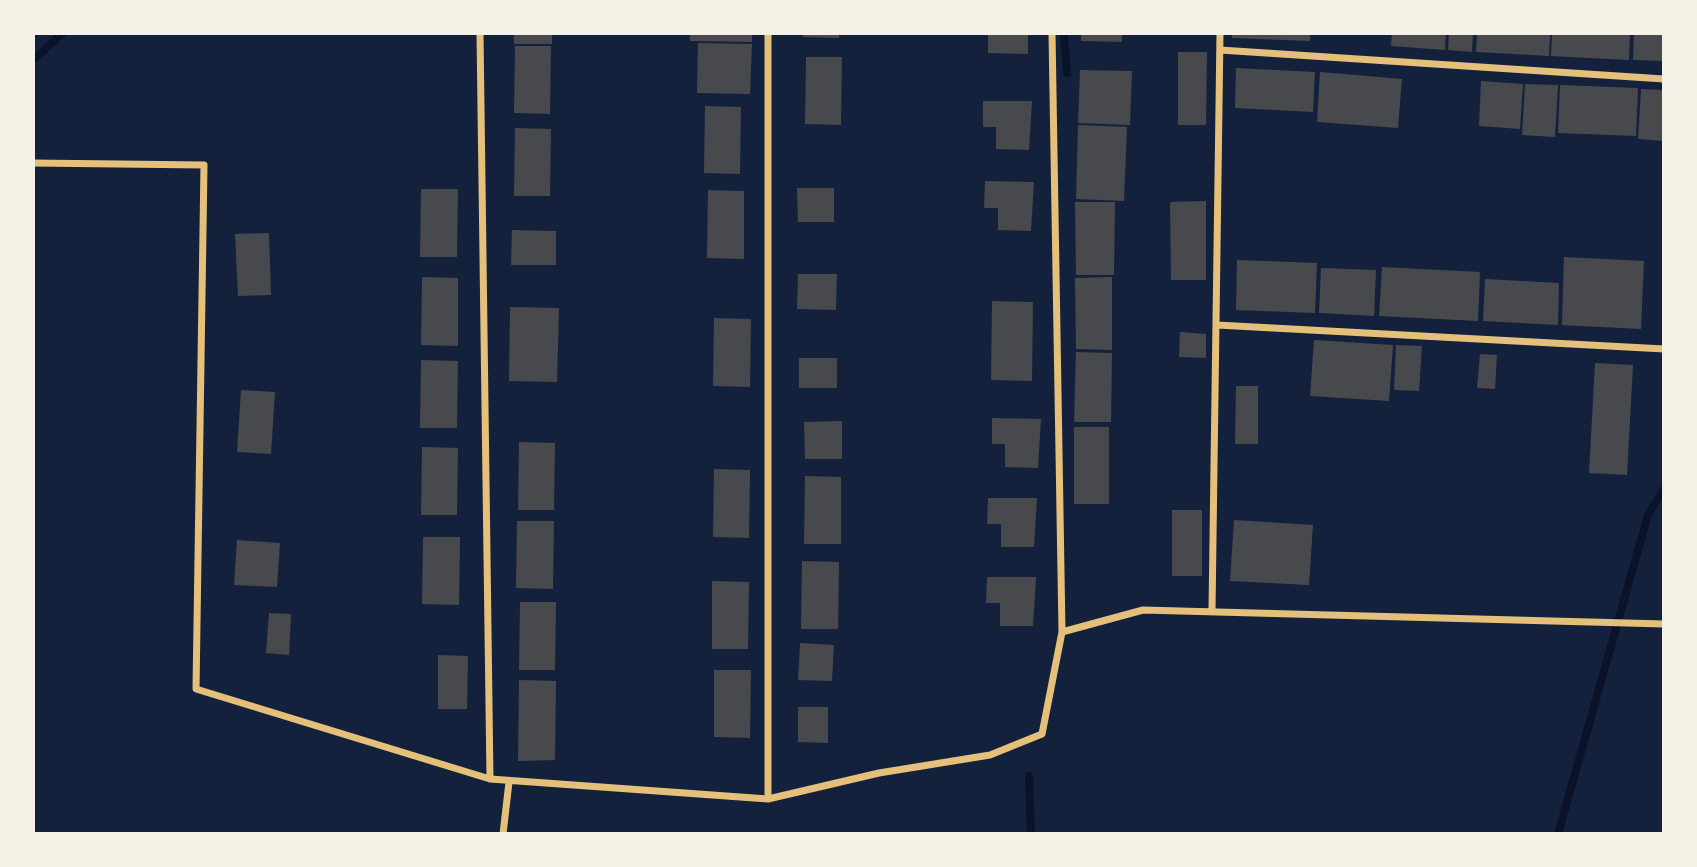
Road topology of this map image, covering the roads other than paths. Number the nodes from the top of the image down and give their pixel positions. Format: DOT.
graph roads {
  1 [pos="480,33"];
  2 [pos="768,33"];
  3 [pos="1052,33"];
  4 [pos="1220,33"];
  5 [pos="1220,50"];
  6 [pos="1664,79"];
  7 [pos="33,163"];
  8 [pos="1217,325"];
  9 [pos="1664,349"];
  10 [pos="1212,610"];
  11 [pos="1664,624"];
  12 [pos="1062,632"];
  13 [pos="490,779"];
  14 [pos="509,782"];
  15 [pos="768,799"];
  16 [pos="503,834"];
  1 -- 13 [label="street"];
  2 -- 15 [label="street"];
  3 -- 12 [label="street"];
  4 -- 5 [label="street"];
  5 -- 6 [label="street"];
  5 -- 8 [label="street"];
  7 -- 13 [label="street"];
  8 -- 9 [label="street"];
  8 -- 10 [label="street"];
  10 -- 11 [label="street"];
  10 -- 12 [label="street"];
  12 -- 15 [label="street"];
  13 -- 14 [label="street"];
  14 -- 15 [label="street"];
  14 -- 16 [label="street"];
}
